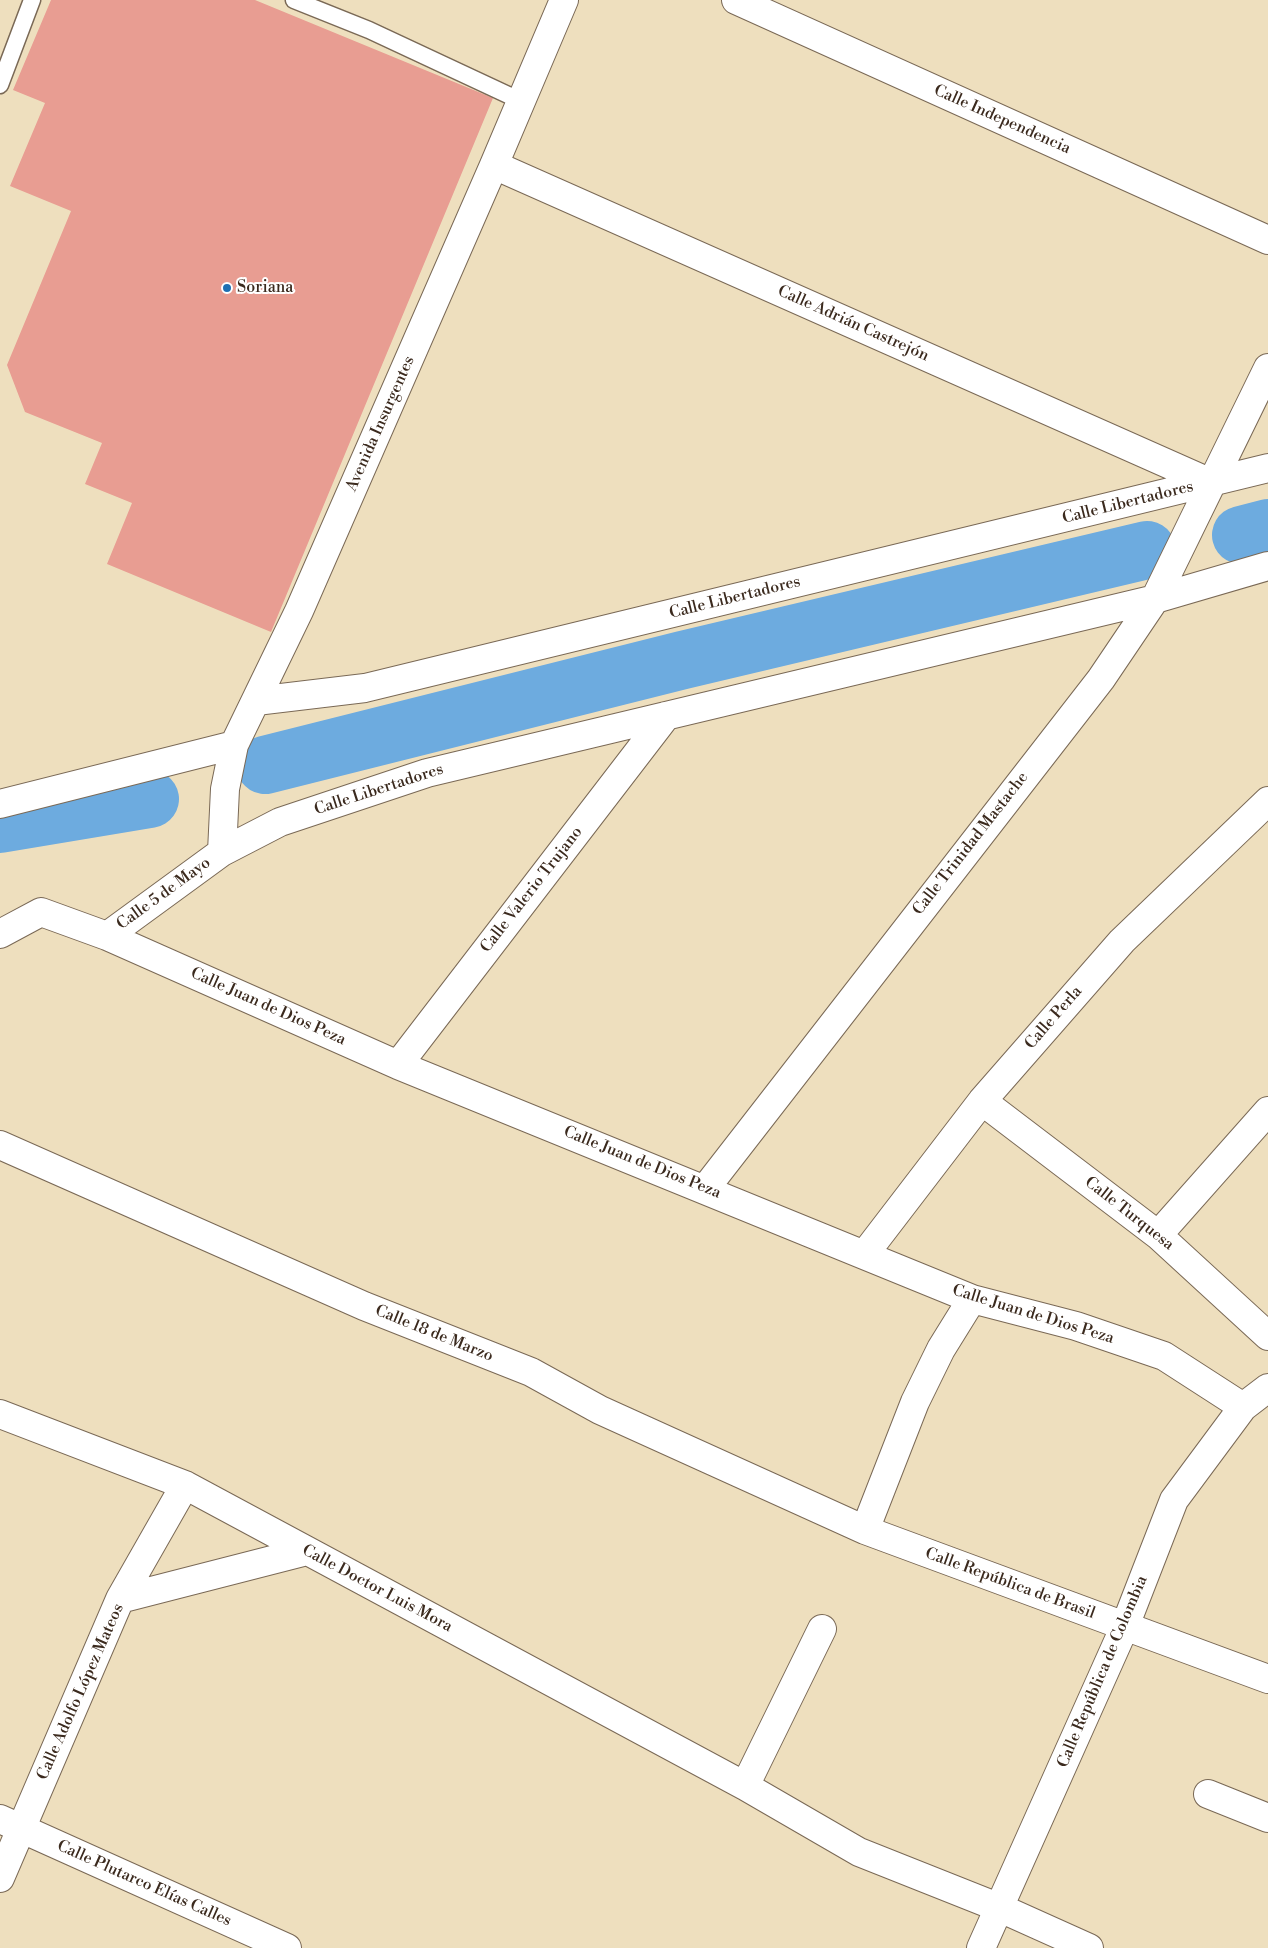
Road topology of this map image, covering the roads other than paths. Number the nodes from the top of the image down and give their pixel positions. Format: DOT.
graph roads {
  1 [pos="32,0"];
  2 [pos="294,0"];
  3 [pos="564,0"];
  4 [pos="736,0"];
  5 [pos="0,85"];
  6 [pos="521,101"];
  7 [pos="494,164"];
  8 [pos="1268,240"];
  9 [pos="1268,368"];
  10 [pos="1268,468"];
  11 [pos="1211,483"];
  12 [pos="1268,566"];
  13 [pos="1155,599"];
  14 [pos="256,701"];
  15 [pos="666,716"];
  16 [pos="234,745"];
  17 [pos="1268,801"];
  18 [pos="0,804"];
  19 [pos="222,852"];
  20 [pos="0,934"];
  21 [pos="107,936"];
  22 [pos="398,1065"];
  23 [pos="982,1101"];
  24 [pos="1268,1110"];
  25 [pos="0,1145"];
  26 [pos="704,1189"];
  27 [pos="1158,1235"];
  28 [pos="864,1255"];
  29 [pos="972,1299"];
  30 [pos="1268,1336"];
  31 [pos="1268,1388"];
  32 [pos="1243,1407"];
  33 [pos="0,1414"];
  34 [pos="185,1485"];
  35 [pos="865,1530"];
  36 [pos="307,1551"];
  37 [pos="120,1599"];
  38 [pos="1125,1626"];
  39 [pos="822,1629"];
  40 [pos="1268,1679"];
  41 [pos="745,1786"];
  42 [pos="1208,1794"];
  43 [pos="1268,1818"];
  44 [pos="11,1824"];
  45 [pos="0,1878"];
  46 [pos="1000,1908"];
  47 [pos="288,1948"];
  48 [pos="981,1948"];
  49 [pos="1089,1948"];
  1 -- 5 [label="lane"];
  2 -- 6 [label="lane"];
  3 -- 6 [label="street, Avenida Insurgentes"];
  4 -- 8 [label="street, Calle Independencia"];
  6 -- 7 [label="street, Avenida Insurgentes"];
  7 -- 11 [label="street, Calle Adrián Castrejón"];
  7 -- 14 [label="street, Avenida Insurgentes"];
  9 -- 11 [label="street, Calle Trinidad Mastache"];
  10 -- 11 [label="street, Calle Libertadores"];
  11 -- 13 [label="street, Calle Trinidad Mastache"];
  11 -- 14 [label="street, Calle Libertadores"];
  12 -- 13 [label="street, Calle Libertadores"];
  13 -- 15 [label="street, Calle Libertadores"];
  13 -- 26 [label="street, Calle Trinidad Mastache"];
  14 -- 16 [label="street, Avenida Insurgentes"];
  15 -- 19 [label="street, Calle Libertadores"];
  15 -- 22 [label="street, Calle Valerio Trujano"];
  16 -- 18 [label="street"];
  16 -- 19 [label="street, Avenida Insurgentes"];
  17 -- 23 [label="street, Calle Perla"];
  19 -- 21 [label="street, Calle 5 de Mayo"];
  20 -- 21 [label="street, Calle Juan de Dios Peza"];
  21 -- 22 [label="street, Calle Juan de Dios Peza"];
  22 -- 26 [label="street, Calle Juan de Dios Peza"];
  23 -- 27 [label="street, Calle Turquesa"];
  23 -- 28 [label="street, Calle Perla"];
  24 -- 27 [label="street"];
  25 -- 35 [label="street, Calle 18 de Marzo"];
  26 -- 28 [label="street, Calle Juan de Dios Peza"];
  27 -- 30 [label="street, Calle Turquesa"];
  28 -- 29 [label="street, Calle Juan de Dios Peza"];
  29 -- 32 [label="street, Calle Juan de Dios Peza"];
  29 -- 35 [label="street"];
  31 -- 32 [label="street, Calle República de Colombia"];
  32 -- 38 [label="street, Calle República de Colombia"];
  33 -- 34 [label="street, Calle Doctor Luis Mora"];
  34 -- 36 [label="street, Calle Doctor Luis Mora"];
  34 -- 37 [label="street"];
  35 -- 38 [label="street, Calle República de Brasil"];
  36 -- 37 [label="street, Calle Adolfo López Mateos"];
  36 -- 41 [label="street, Calle Doctor Luis Mora"];
  37 -- 44 [label="street, Calle Adolfo López Mateos"];
  38 -- 40 [label="street, Calle República de Brasil"];
  38 -- 46 [label="street, Calle República de Colombia"];
  39 -- 41 [label="street"];
  41 -- 46 [label="street, Calle Doctor Luis Mora"];
  42 -- 43 [label="street"];
  44 -- 45 [label="street, Calle Adolfo López Mateos"];
  44 -- 47 [label="street, Calle Plutarco Elías Calles"];
  46 -- 48 [label="street, Calle República de Colombia"];
  46 -- 49 [label="street, Calle Doctor Luis Mora"];
}
